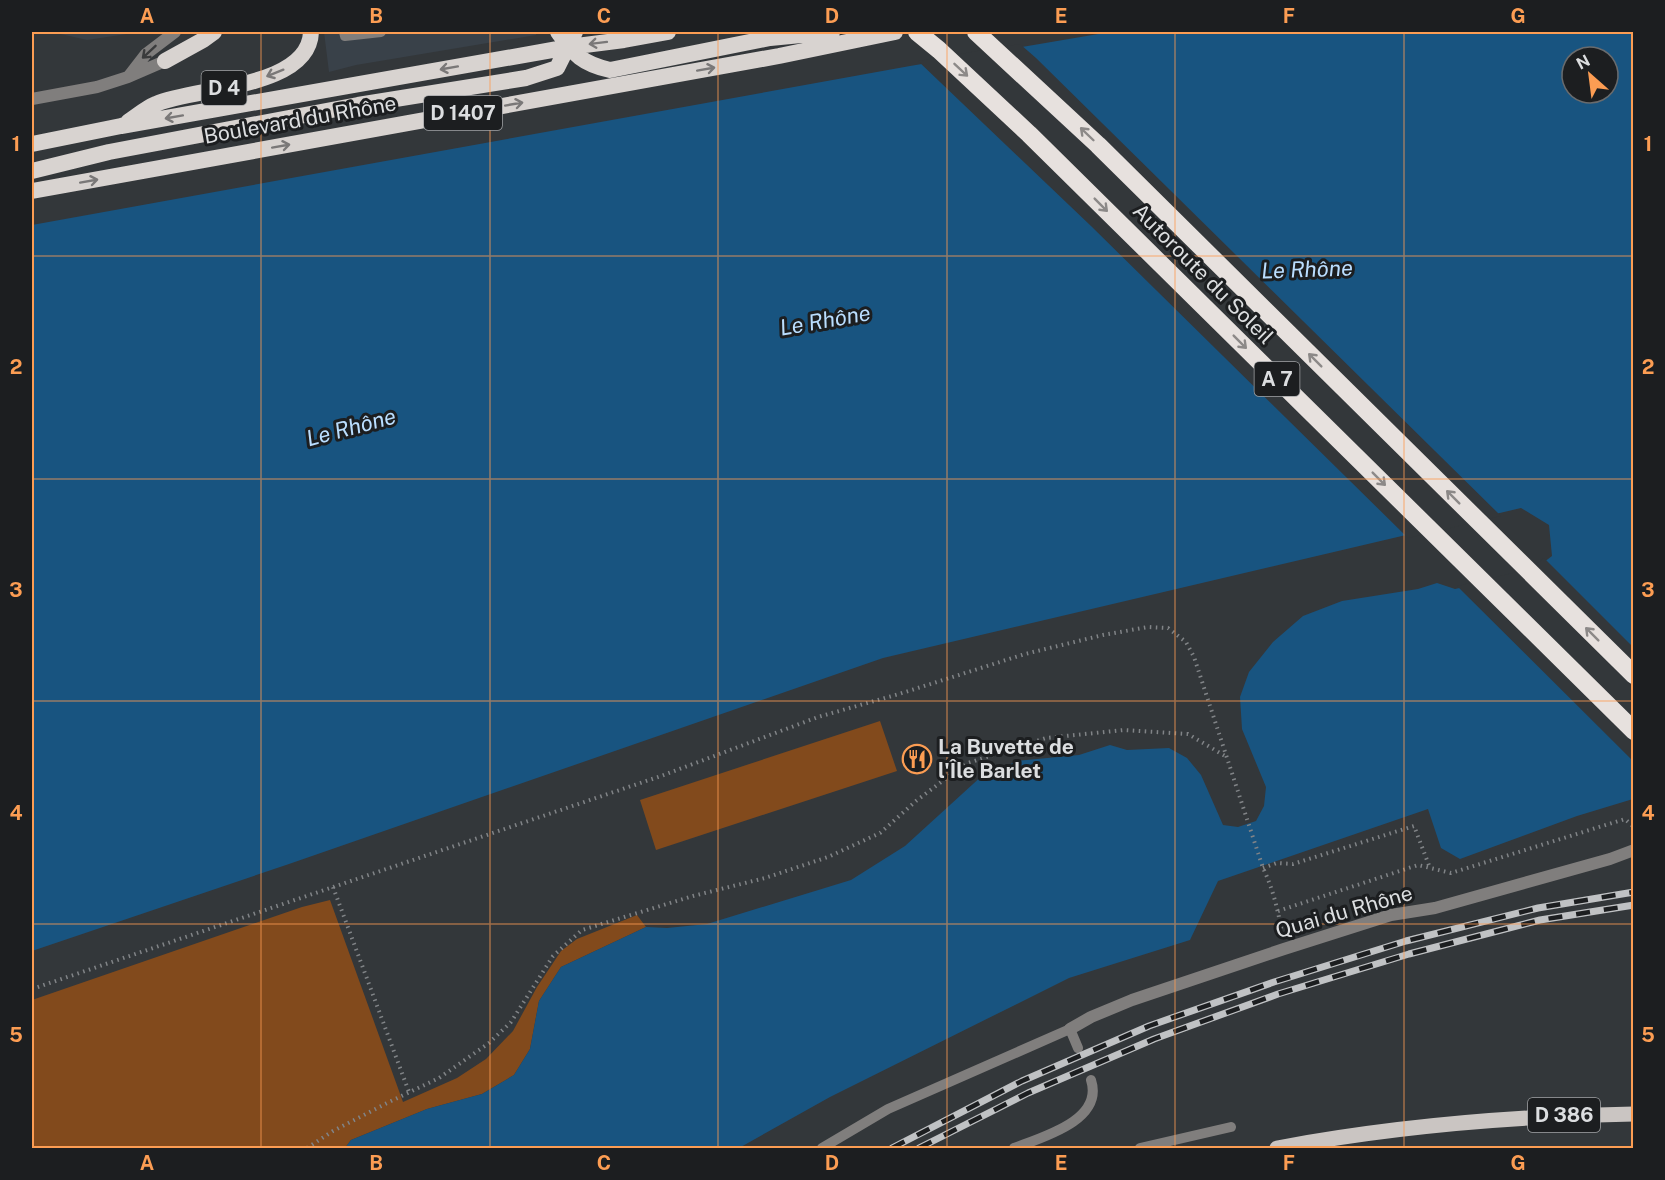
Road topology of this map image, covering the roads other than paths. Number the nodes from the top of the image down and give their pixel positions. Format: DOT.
graph roads {
  1 [pos="175,32"];
  2 [pos="201,32"];
  3 [pos="214,32"];
  4 [pos="311,32"];
  5 [pos="344,32"];
  6 [pos="381,32"];
  7 [pos="558,32"];
  8 [pos="668,32"];
  9 [pos="832,32"];
  10 [pos="895,32"];
  11 [pos="916,32"];
  12 [pos="976,32"];
  13 [pos="572,39"];
  14 [pos="165,61"];
  15 [pos="129,77"];
  16 [pos="32,99"];
  17 [pos="121,126"];
  18 [pos="32,144"];
  19 [pos="32,171"];
  20 [pos="32,191"];
  21 [pos="1634,675"];
  22 [pos="1634,731"];
  23 [pos="1634,850"];
  24 [pos="1070,1029"];
  25 [pos="1078,1048"];
  26 [pos="1091,1080"];
  27 [pos="1634,1114"];
  28 [pos="1231,1127"];
  29 [pos="1309,1146"];
  30 [pos="822,1149"];
  31 [pos="1014,1149"];
  32 [pos="1140,1149"];
  33 [pos="1277,1149"];
  1 -- 15 [label="street, one-way"];
  2 -- 14 [label="street"];
  3 -- 14 [label="highway"];
  4 -- 17 [label="highway, D 4, one-way"];
  5 -- 6 [label="lane"];
  7 -- 13 [label="highway"];
  8 -- 13 [label="highway, Boulevard du Rhône / D 1407, one-way"];
  9 -- 13 [label="highway"];
  20 -- 10 [label="highway, Boulevard du Rhône / D 1407, one-way"];
  11 -- 22 [label="highway, Autoroute du Soleil / A 7, one-way"];
  21 -- 12 [label="highway, Autoroute du Soleil / A 7, one-way"];
  13 -- 17 [label="highway, Boulevard du Rhône / D 1407, one-way"];
  13 -- 19 [label="highway"];
  14 -- 15 [label="street"];
  15 -- 16 [label="street"];
  17 -- 18 [label="highway, Boulevard du Rhône / D 1407"];
  23 -- 24 [label="street, Quai du Rhône"];
  24 -- 25 [label="lane"];
  24 -- 30 [label="lane"];
  26 -- 31 [label="lane"];
  27 -- 29 [label="main road, D 386"];
  28 -- 32 [label="lane"];
  29 -- 33 [label="main road, D 386"];
}
